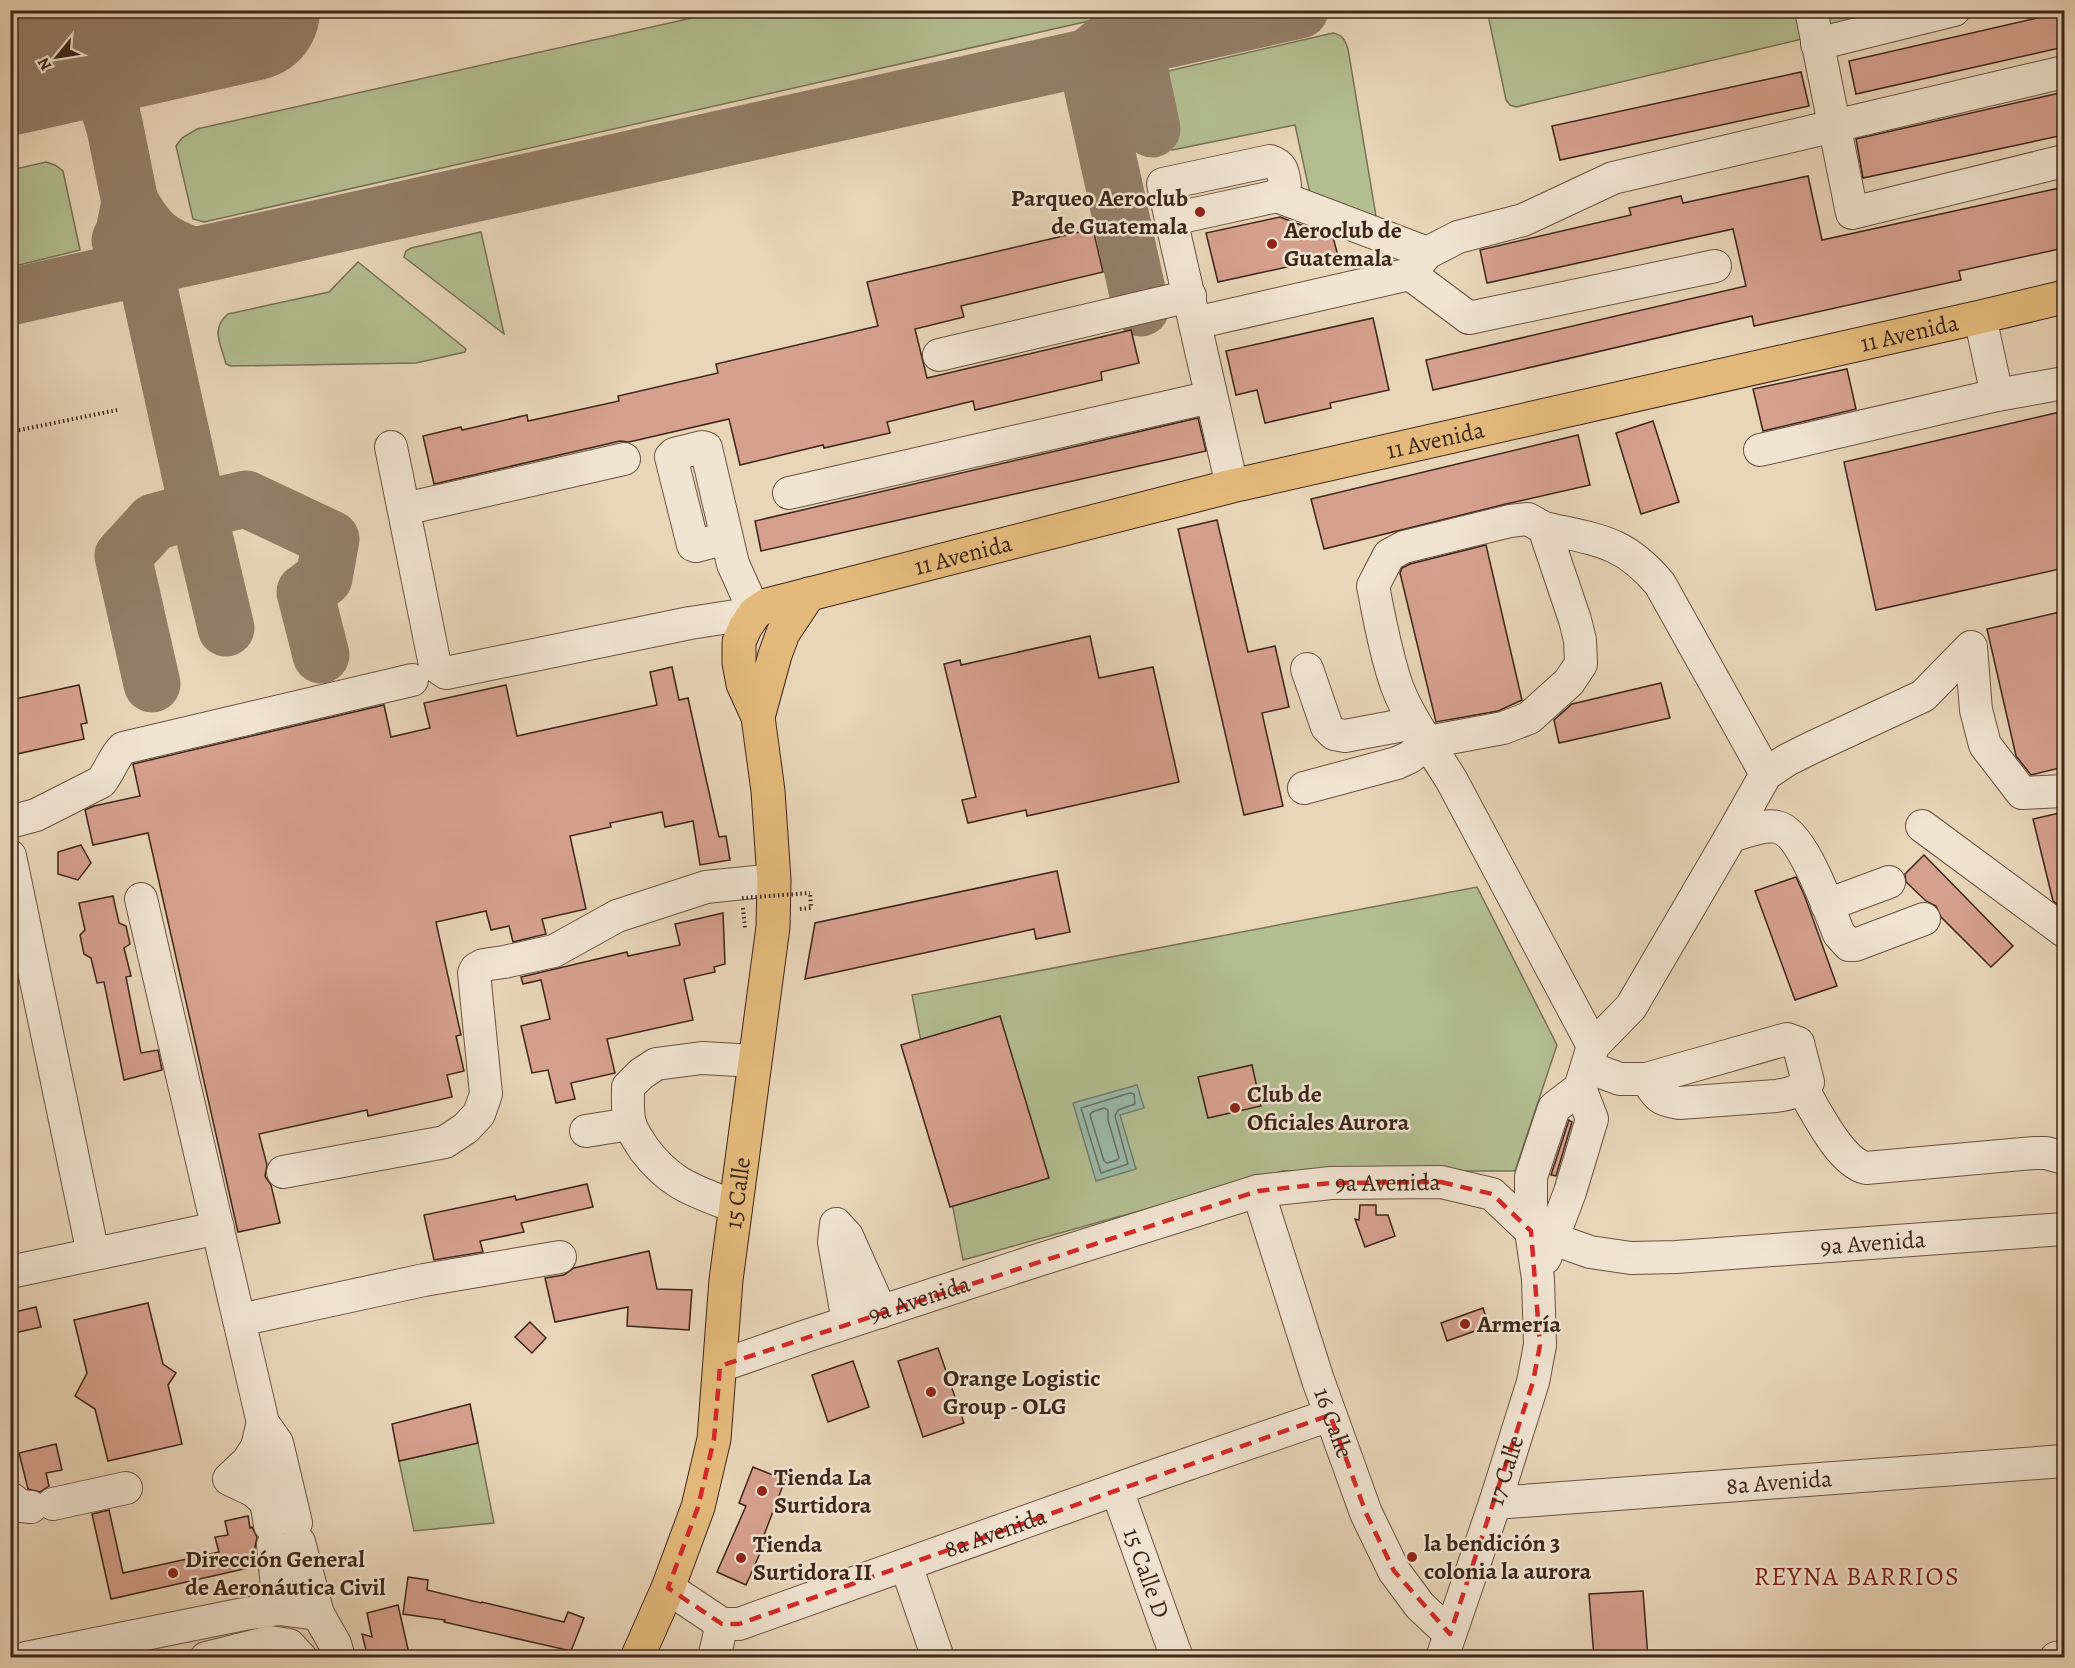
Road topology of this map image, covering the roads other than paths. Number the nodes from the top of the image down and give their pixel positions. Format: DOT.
graph roads {
  1 [pos="1811,10"];
  2 [pos="1954,10"];
  3 [pos="1818,44"];
  4 [pos="2064,72"];
  5 [pos="1834,126"];
  6 [pos="2064,160"];
  7 [pos="1419,263"];
  8 [pos="1715,266"];
  9 [pos="2064,297"];
  10 [pos="1192,310"];
  11 [pos="1980,318"];
  12 [pos="939,355"];
  13 [pos="2064,383"];
  14 [pos="1997,395"];
  15 [pos="1211,397"];
  16 [pos="391,447"];
  17 [pos="1760,450"];
  18 [pos="624,459"];
  19 [pos="1232,486"];
  20 [pos="789,493"];
  21 [pos="404,509"];
  22 [pos="1544,528"];
  23 [pos="727,538"];
  24 [pos="809,594"];
  25 [pos="755,613"];
  26 [pos="1307,669"];
  27 [pos="412,680"];
  28 [pos="758,717"];
  29 [pos="1421,732"];
  30 [pos="1766,774"];
  31 [pos="1304,788"];
  32 [pos="2064,791"];
  33 [pos="10,822"];
  34 [pos="1922,826"];
  35 [pos="1731,836"];
  36 [pos="10,856"];
  37 [pos="774,880"];
  38 [pos="1888,882"];
  39 [pos="141,899"];
  40 [pos="1827,905"];
  41 [pos="1924,919"];
  42 [pos="2064,932"];
  43 [pos="755,1061"];
  44 [pos="1587,1067"];
  45 [pos="1646,1079"];
  46 [pos="1802,1088"];
  47 [pos="630,1124"];
  48 [pos="586,1131"];
  49 [pos="2064,1158"];
  50 [pos="283,1172"];
  51 [pos="1258,1191"];
  52 [pos="736,1208"];
  53 [pos="218,1228"];
  54 [pos="2064,1229"];
  55 [pos="1542,1235"];
  56 [pos="93,1254"];
  57 [pos="560,1257"];
  58 [pos="10,1272"];
  59 [pos="881,1312"];
  60 [pos="240,1320"];
  61 [pos="848,1322"];
  62 [pos="720,1366"];
  63 [pos="1330,1415"];
  64 [pos="260,1435"];
  65 [pos="2064,1461"];
  66 [pos="126,1488"];
  67 [pos="1117,1490"];
  68 [pos="1495,1503"];
  69 [pos="25,1505"];
  70 [pos="280,1527"];
  71 [pos="906,1565"];
  72 [pos="668,1588"];
  73 [pos="279,1609"];
  74 [pos="318,1614"];
  75 [pos="722,1624"];
  76 [pos="1446,1646"];
  77 [pos="2064,1657"];
  78 [pos="26,1658"];
  79 [pos="206,1658"];
  80 [pos="301,1658"];
  81 [pos="339,1658"];
  82 [pos="637,1658"];
  83 [pos="714,1658"];
  84 [pos="938,1658"];
  85 [pos="1177,1658"];
  86 [pos="2056,1658"];
  1 -- 3 [label="street"];
  2 -- 3 [label="street"];
  3 -- 5 [label="street"];
  4 -- 5 [label="street"];
  5 -- 6 [label="street"];
  5 -- 7 [label="street"];
  7 -- 8 [label="street"];
  7 -- 10 [label="street"];
  7 -- 10 [label="street"];
  9 -- 11 [label="main road, 11 Avenida"];
  10 -- 12 [label="street"];
  10 -- 15 [label="street"];
  11 -- 14 [label="street"];
  11 -- 19 [label="main road, 11 Avenida"];
  13 -- 14 [label="street"];
  14 -- 17 [label="street"];
  15 -- 19 [label="street"];
  15 -- 20 [label="street"];
  16 -- 21 [label="street"];
  18 -- 21 [label="street"];
  19 -- 24 [label="main road, 11 Avenida"];
  21 -- 25 [label="street"];
  22 -- 29 [label="street"];
  22 -- 29 [label="street"];
  22 -- 30 [label="street"];
  23 -- 25 [label="street"];
  24 -- 25 [label="main road, 11 Avenida"];
  24 -- 28 [label="main road"];
  25 -- 28 [label="main road"];
  26 -- 29 [label="street"];
  27 -- 33 [label="street"];
  28 -- 37 [label="main road, 15 Calle"];
  29 -- 31 [label="street"];
  29 -- 44 [label="street"];
  30 -- 32 [label="street"];
  30 -- 35 [label="street, 17 Calle"];
  34 -- 42 [label="street"];
  35 -- 40 [label="street"];
  35 -- 44 [label="street, 17 Calle"];
  36 -- 56 [label="street"];
  37 -- 43 [label="main road, 15 Calle"];
  37 -- 50 [label="street"];
  38 -- 40 [label="street"];
  39 -- 53 [label="street"];
  40 -- 41 [label="street"];
  43 -- 47 [label="street"];
  43 -- 52 [label="main road, 15 Calle"];
  44 -- 45 [label="street"];
  44 -- 55 [label="street"];
  44 -- 55 [label="street, 17 Calle"];
  45 -- 46 [label="street"];
  45 -- 46 [label="street"];
  46 -- 49 [label="street"];
  47 -- 48 [label="street"];
  47 -- 52 [label="street"];
  51 -- 55 [label="street, 9a Avenida"];
  51 -- 59 [label="street, 9a Avenida"];
  51 -- 63 [label="street, 16 Calle"];
  52 -- 62 [label="main road, 15 Calle"];
  53 -- 56 [label="street"];
  53 -- 60 [label="street"];
  54 -- 55 [label="street, 9a Avenida"];
  55 -- 68 [label="street, 17 Calle"];
  56 -- 58 [label="street"];
  57 -- 60 [label="street"];
  59 -- 61 [label="street, 9a Avenida"];
  59 -- 61 [label="street"];
  60 -- 64 [label="street"];
  61 -- 62 [label="street, 9a Avenida"];
  62 -- 72 [label="main road, 15 Calle"];
  63 -- 67 [label="street, 8a Avenida"];
  63 -- 76 [label="street, 16 Calle"];
  64 -- 70 [label="street"];
  64 -- 70 [label="street"];
  65 -- 68 [label="street, 8a Avenida"];
  66 -- 69 [label="street"];
  67 -- 71 [label="street, 8a Avenida"];
  67 -- 85 [label="street, 15 Calle D"];
  68 -- 76 [label="street, 17 Calle"];
  70 -- 73 [label="street"];
  70 -- 74 [label="street"];
  71 -- 75 [label="street, 8a Avenida"];
  71 -- 84 [label="street"];
  72 -- 75 [label="street"];
  72 -- 82 [label="main road, 15 Calle"];
  73 -- 74 [label="street"];
  73 -- 78 [label="street"];
  74 -- 81 [label="street"];
  75 -- 83 [label="street"];
  77 -- 86 [label="street"];
  79 -- 80 [label="street"];
}
